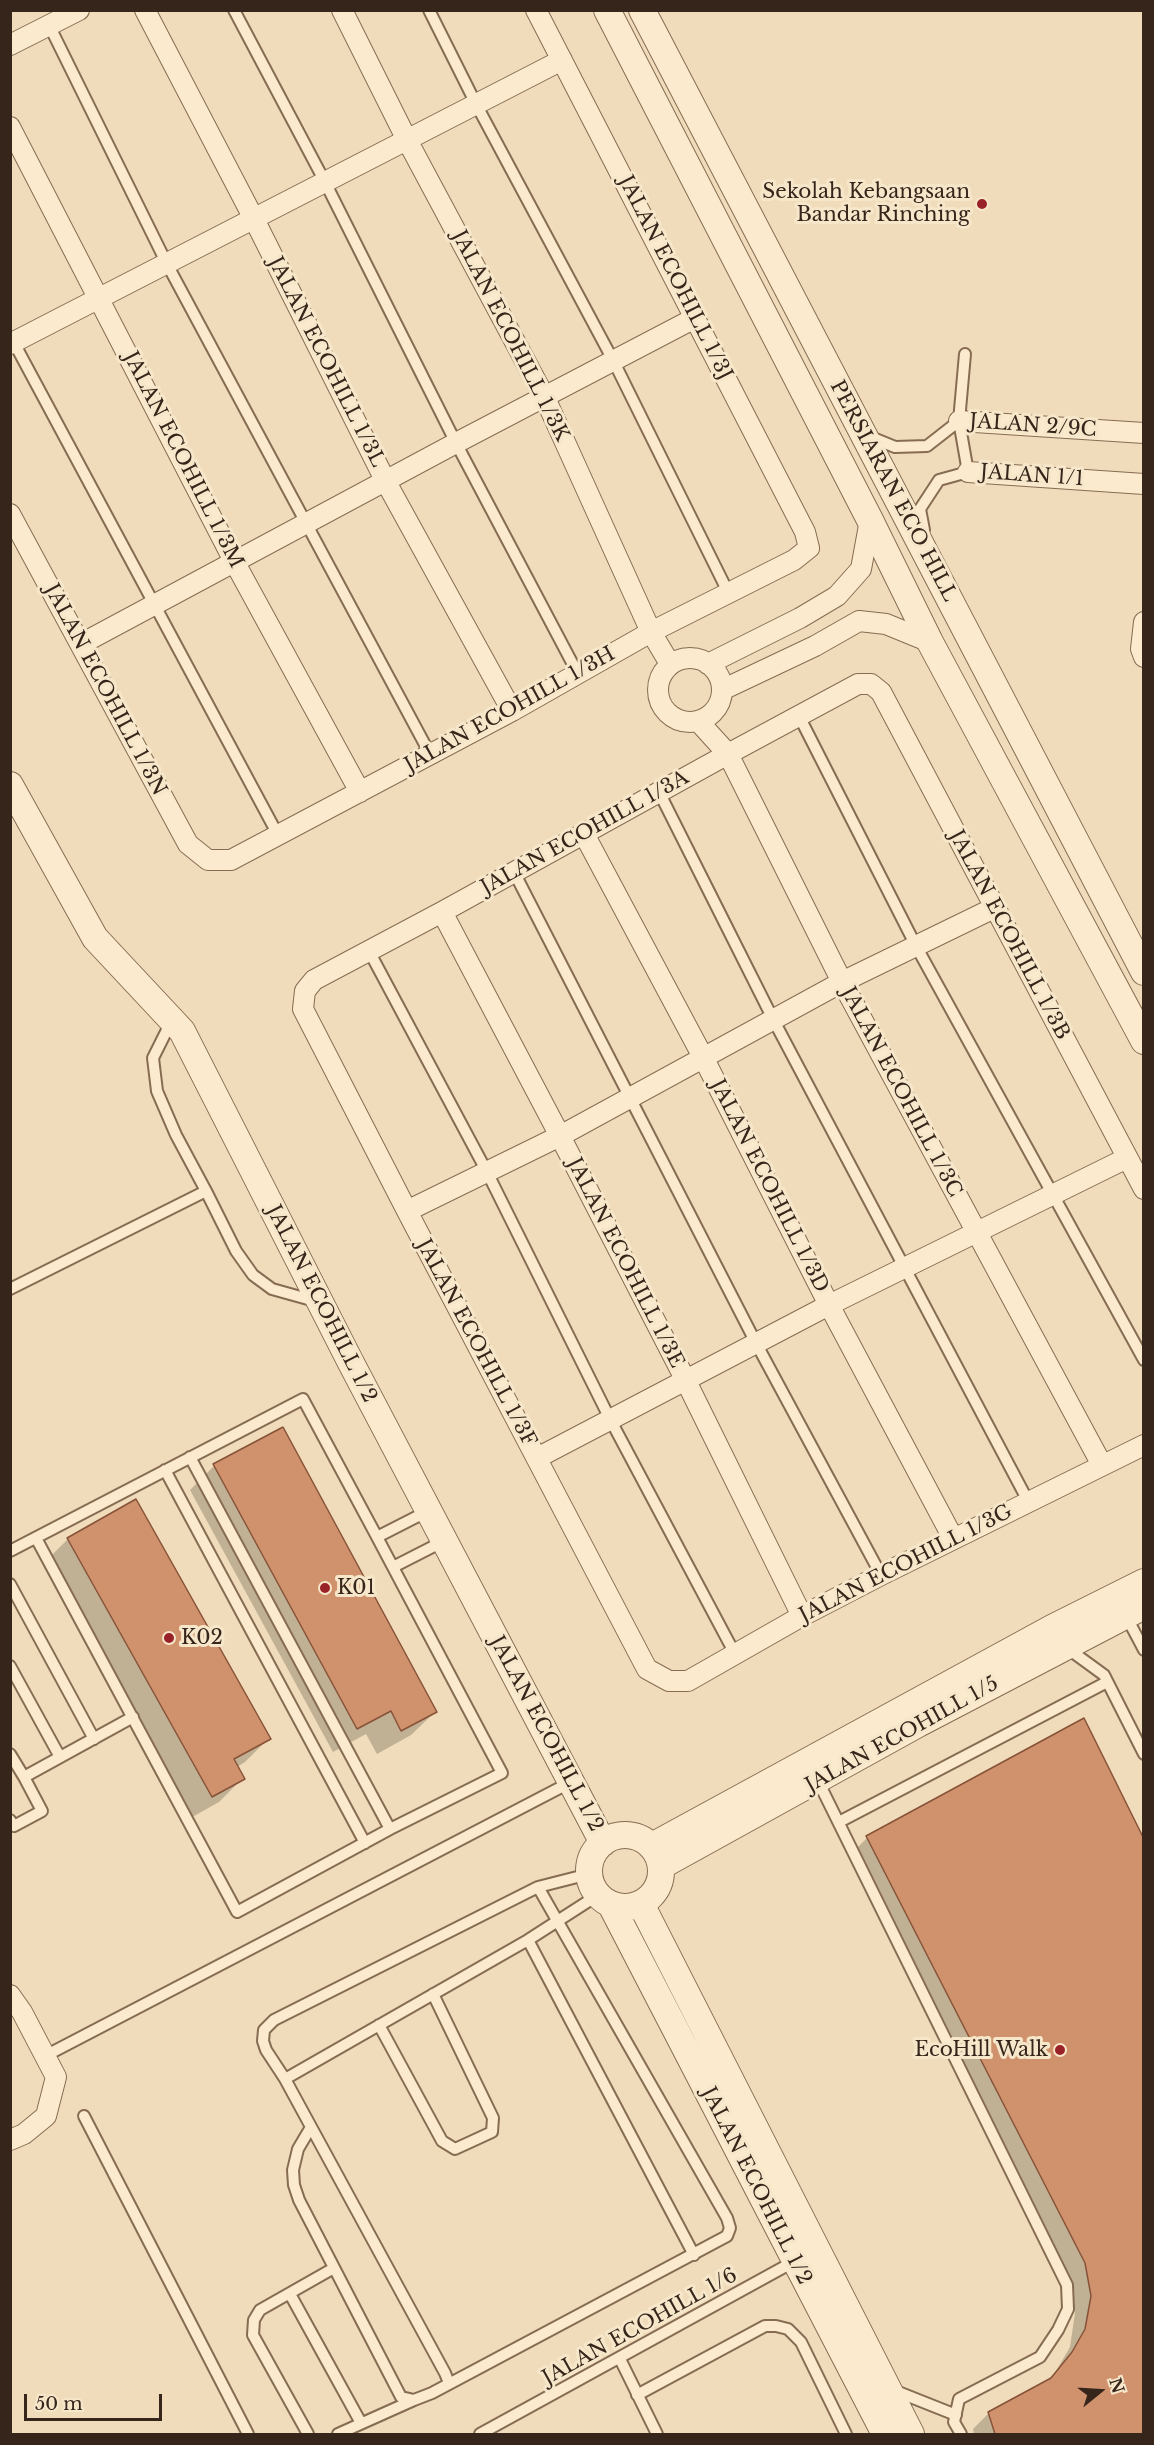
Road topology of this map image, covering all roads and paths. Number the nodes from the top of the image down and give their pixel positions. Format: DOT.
graph roads {
  1 [pos="79,10"];
  2 [pos="145,10"];
  3 [pos="234,10"];
  4 [pos="342,10"];
  5 [pos="429,10"];
  6 [pos="536,10"];
  7 [pos="607,10"];
  8 [pos="642,10"];
  9 [pos="49,25"];
  10 [pos="10,45"];
  11 [pos="561,60"];
  12 [pos="476,104"];
  13 [pos="10,127"];
  14 [pos="407,140"];
  15 [pos="325,182"];
  16 [pos="254,219"];
  17 [pos="167,264"];
  18 [pos="99,298"];
  19 [pos="695,318"];
  20 [pos="12,341"];
  21 [pos="965,354"];
  22 [pos="614,362"];
  23 [pos="545,398"];
  24 [pos="959,421"];
  25 [pos="862,433"];
  26 [pos="1143,433"];
  27 [pos="456,443"];
  28 [pos="968,472"];
  29 [pos="386,482"];
  30 [pos="1143,484"];
  31 [pos="10,513"];
  32 [pos="870,520"];
  33 [pos="306,525"];
  34 [pos="809,548"];
  35 [pos="235,562"];
  36 [pos="930,563"];
  37 [pos="729,594"];
  38 [pos="154,606"];
  39 [pos="1143,622"];
  40 [pos="651,632"];
  41 [pos="930,642"];
  42 [pos="81,644"];
  43 [pos="1143,657"];
  44 [pos="670,664"];
  45 [pos="708,664"];
  46 [pos="578,675"];
  47 [pos="871,684"];
  48 [pos="722,690"];
  49 [pos="512,711"];
  50 [pos="799,716"];
  51 [pos="698,721"];
  52 [pos="430,754"];
  53 [pos="728,754"];
  54 [pos="10,785"];
  55 [pos="360,792"];
  56 [pos="659,792"];
  57 [pos="584,834"];
  58 [pos="279,835"];
  59 [pos="207,860"];
  60 [pos="514,872"];
  61 [pos="994,908"];
  62 [pos="442,912"];
  63 [pos="916,946"];
  64 [pos="369,951"];
  65 [pos="1143,972"];
  66 [pos="842,982"];
  67 [pos="305,992"];
  68 [pos="773,1019"];
  69 [pos="172,1020"];
  70 [pos="1143,1041"];
  71 [pos="704,1057"];
  72 [pos="630,1097"];
  73 [pos="560,1136"];
  74 [pos="1127,1158"];
  75 [pos="487,1172"];
  76 [pos="1143,1189"];
  77 [pos="206,1191"];
  78 [pos="1054,1194"];
  79 [pos="407,1211"];
  80 [pos="975,1233"];
  81 [pos="904,1268"];
  82 [pos="10,1289"];
  83 [pos="320,1303"];
  84 [pos="830,1305"];
  85 [pos="756,1343"];
  86 [pos="1143,1360"];
  87 [pos="685,1379"];
  88 [pos="610,1419"];
  89 [pos="1143,1445"];
  90 [pos="190,1457"];
  91 [pos="537,1458"];
  92 [pos="1102,1466"];
  93 [pos="165,1470"];
  94 [pos="1028,1501"];
  95 [pos="428,1511"];
  96 [pos="377,1537"];
  97 [pos="36,1538"];
  98 [pos="953,1538"];
  99 [pos="444,1540"];
  100 [pos="10,1551"];
  101 [pos="393,1568"];
  102 [pos="881,1575"];
  103 [pos="1143,1582"];
  104 [pos="10,1584"];
  105 [pos="1134,1611"];
  106 [pos="802,1617"];
  107 [pos="1064,1646"];
  108 [pos="1143,1650"];
  109 [pos="735,1654"];
  110 [pos="10,1666"];
  111 [pos="669,1681"];
  112 [pos="1107,1682"];
  113 [pos="133,1717"];
  114 [pos="94,1739"];
  115 [pos="10,1754"];
  116 [pos="1143,1754"];
  117 [pos="60,1757"];
  118 [pos="24,1777"];
  119 [pos="818,1781"];
  120 [pos="572,1782"];
  121 [pos="10,1820"];
  122 [pos="839,1822"];
  123 [pos="390,1829"];
  124 [pos="365,1843"];
  125 [pos="603,1843"];
  126 [pos="656,1856"];
  127 [pos="538,1887"];
  128 [pos="599,1891"];
  129 [pos="641,1904"];
  130 [pos="558,1922"];
  131 [pos="528,1940"];
  132 [pos="433,1994"];
  133 [pos="10,1995"];
  134 [pos="16,2012"];
  135 [pos="379,2025"];
  136 [pos="45,2056"];
  137 [pos="285,2079"];
  138 [pos="84,2116"];
  139 [pos="311,2127"];
  140 [pos="10,2140"];
  141 [pos="694,2255"];
  142 [pos="806,2255"];
  143 [pos="334,2268"];
  144 [pos="290,2294"];
  145 [pos="620,2359"];
  146 [pos="449,2383"];
  147 [pos="885,2386"];
  148 [pos="637,2395"];
  149 [pos="414,2400"];
  150 [pos="956,2415"];
  151 [pos="361,2423"];
  152 [pos="248,2434"];
  153 [pos="308,2434"];
  154 [pos="338,2434"];
  155 [pos="480,2434"];
  156 [pos="657,2434"];
  157 [pos="846,2434"];
  158 [pos="885,2434"];
  159 [pos="911,2434"];
  160 [pos="961,2434"];
  1 -- 9 [label="street"];
  2 -- 16 [label="street, JALAN ECOHILL 1/3L"];
  3 -- 15 [label="lane"];
  4 -- 14 [label="street, JALAN ECOHILL 1/3K"];
  5 -- 12 [label="lane"];
  6 -- 11 [label="street, JALAN ECOHILL 1/3J"];
  7 -- 32 [label="street"];
  8 -- 25 [label="street, PERSIARAN ECO HILL"];
  9 -- 10 [label="street"];
  9 -- 17 [label="lane"];
  11 -- 12 [label="street"];
  11 -- 19 [label="street, JALAN ECOHILL 1/3J"];
  12 -- 14 [label="street"];
  12 -- 22 [label="lane"];
  13 -- 18 [label="street, JALAN ECOHILL 1/3M"];
  14 -- 15 [label="street"];
  14 -- 23 [label="street, JALAN ECOHILL 1/3K"];
  15 -- 16 [label="street"];
  15 -- 27 [label="lane"];
  16 -- 17 [label="street"];
  16 -- 29 [label="street, JALAN ECOHILL 1/3L"];
  17 -- 18 [label="street"];
  17 -- 33 [label="lane"];
  18 -- 20 [label="street"];
  18 -- 35 [label="street, JALAN ECOHILL 1/3M"];
  19 -- 22 [label="street"];
  19 -- 34 [label="street, JALAN ECOHILL 1/3J"];
  20 -- 38 [label="lane"];
  21 -- 24 [label="lane"];
  22 -- 23 [label="street"];
  22 -- 37 [label="lane"];
  23 -- 27 [label="street"];
  23 -- 40 [label="street, JALAN ECOHILL 1/3K"];
  24 -- 25 [label="lane, JALAN 2/9C"];
  24 -- 26 [label="street, JALAN 2/9C"];
  24 -- 28 [label="lane"];
  25 -- 36 [label="street, PERSIARAN ECO HILL"];
  27 -- 29 [label="street"];
  27 -- 46 [label="lane"];
  28 -- 30 [label="street, JALAN 1/1"];
  28 -- 36 [label="lane, JALAN 1/1"];
  29 -- 33 [label="street"];
  29 -- 49 [label="street, JALAN ECOHILL 1/3L"];
  31 -- 42 [label="street, JALAN ECOHILL 1/3N"];
  32 -- 41 [label="street"];
  32 -- 45 [label="street"];
  33 -- 35 [label="street"];
  33 -- 52 [label="lane"];
  34 -- 37 [label="street, JALAN ECOHILL 1/3H"];
  35 -- 38 [label="street"];
  35 -- 55 [label="street, JALAN ECOHILL 1/3M"];
  36 -- 65 [label="street, PERSIARAN ECO HILL"];
  37 -- 40 [label="street, JALAN ECOHILL 1/3H"];
  38 -- 42 [label="street"];
  38 -- 58 [label="lane"];
  39 -- 43 [label="street"];
  40 -- 44 [label="street, JALAN ECOHILL 1/3K"];
  40 -- 46 [label="street, JALAN ECOHILL 1/3H"];
  41 -- 48 [label="street"];
  41 -- 70 [label="street"];
  42 -- 59 [label="street, JALAN ECOHILL 1/3N"];
  44 -- 45 [label="street"];
  44 -- 51 [label="street"];
  45 -- 48 [label="street"];
  46 -- 49 [label="street, JALAN ECOHILL 1/3H"];
  47 -- 50 [label="street, JALAN ECOHILL 1/3A"];
  47 -- 61 [label="street, JALAN ECOHILL 1/3B"];
  48 -- 51 [label="street"];
  49 -- 52 [label="street, JALAN ECOHILL 1/3H"];
  50 -- 53 [label="street, JALAN ECOHILL 1/3A"];
  50 -- 63 [label="lane"];
  51 -- 53 [label="street, JALAN ECOHILL 1/3C"];
  52 -- 55 [label="street, JALAN ECOHILL 1/3H"];
  53 -- 56 [label="street, JALAN ECOHILL 1/3A"];
  53 -- 66 [label="street, JALAN ECOHILL 1/3C"];
  54 -- 69 [label="street, JALAN ECOHILL 1/2"];
  55 -- 58 [label="street, JALAN ECOHILL 1/3H"];
  56 -- 57 [label="street, JALAN ECOHILL 1/3A"];
  56 -- 68 [label="lane"];
  57 -- 60 [label="street, JALAN ECOHILL 1/3A"];
  57 -- 71 [label="street, JALAN ECOHILL 1/3D"];
  58 -- 59 [label="street, JALAN ECOHILL 1/3H"];
  60 -- 62 [label="street, JALAN ECOHILL 1/3A"];
  60 -- 72 [label="lane"];
  61 -- 63 [label="street"];
  61 -- 74 [label="street, JALAN ECOHILL 1/3B"];
  62 -- 64 [label="street, JALAN ECOHILL 1/3A"];
  62 -- 73 [label="street, JALAN ECOHILL 1/3E"];
  63 -- 66 [label="street"];
  63 -- 78 [label="lane"];
  64 -- 67 [label="street, JALAN ECOHILL 1/3A"];
  64 -- 75 [label="lane"];
  66 -- 68 [label="street"];
  66 -- 80 [label="street, JALAN ECOHILL 1/3C"];
  67 -- 79 [label="street, JALAN ECOHILL 1/3F"];
  68 -- 71 [label="street"];
  68 -- 81 [label="lane"];
  69 -- 77 [label="lane"];
  69 -- 83 [label="street, JALAN ECOHILL 1/2"];
  71 -- 72 [label="street"];
  71 -- 84 [label="street, JALAN ECOHILL 1/3D"];
  72 -- 73 [label="street"];
  72 -- 85 [label="lane"];
  73 -- 75 [label="street"];
  73 -- 87 [label="street, JALAN ECOHILL 1/3E"];
  74 -- 76 [label="street, JALAN ECOHILL 1/3B"];
  74 -- 78 [label="street"];
  75 -- 79 [label="street"];
  75 -- 88 [label="lane"];
  77 -- 82 [label="lane"];
  77 -- 83 [label="lane"];
  78 -- 80 [label="street"];
  78 -- 86 [label="lane"];
  79 -- 91 [label="street, JALAN ECOHILL 1/3F"];
  80 -- 81 [label="street"];
  80 -- 92 [label="street, JALAN ECOHILL 1/3C"];
  81 -- 84 [label="street"];
  81 -- 94 [label="lane"];
  83 -- 95 [label="street, JALAN ECOHILL 1/2"];
  84 -- 85 [label="street"];
  84 -- 98 [label="street, JALAN ECOHILL 1/3D"];
  85 -- 87 [label="street"];
  85 -- 102 [label="lane"];
  87 -- 88 [label="street"];
  87 -- 106 [label="street, JALAN ECOHILL 1/3E"];
  88 -- 91 [label="street"];
  88 -- 109 [label="lane"];
  89 -- 92 [label="street, JALAN ECOHILL 1/3G"];
  90 -- 93 [label="lane"];
  90 -- 96 [label="lane"];
  90 -- 123 [label="lane"];
  91 -- 111 [label="street, JALAN ECOHILL 1/3F"];
  92 -- 94 [label="street, JALAN ECOHILL 1/3G"];
  93 -- 97 [label="lane"];
  93 -- 124 [label="lane"];
  94 -- 98 [label="street, JALAN ECOHILL 1/3G"];
  95 -- 96 [label="lane"];
  95 -- 99 [label="street, JALAN ECOHILL 1/2"];
  96 -- 101 [label="lane"];
  97 -- 100 [label="lane"];
  97 -- 113 [label="lane"];
  98 -- 102 [label="street, JALAN ECOHILL 1/3G"];
  99 -- 101 [label="lane"];
  99 -- 120 [label="street, JALAN ECOHILL 1/2"];
  101 -- 123 [label="lane"];
  102 -- 106 [label="street, JALAN ECOHILL 1/3G"];
  103 -- 126 [label="street"];
  104 -- 114 [label="lane"];
  105 -- 107 [label="street, JALAN ECOHILL 1/5"];
  105 -- 108 [label="lane"];
  106 -- 109 [label="street, JALAN ECOHILL 1/3G"];
  107 -- 112 [label="lane"];
  107 -- 119 [label="street, JALAN ECOHILL 1/5"];
  109 -- 111 [label="street, JALAN ECOHILL 1/3G"];
  110 -- 117 [label="lane"];
  112 -- 116 [label="lane"];
  112 -- 122 [label="lane"];
  113 -- 114 [label="lane"];
  113 -- 124 [label="lane"];
  114 -- 117 [label="lane"];
  115 -- 118 [label="lane"];
  117 -- 118 [label="lane"];
  118 -- 121 [label="lane"];
  119 -- 122 [label="lane"];
  119 -- 126 [label="street, JALAN ECOHILL 1/5"];
  120 -- 125 [label="street, JALAN ECOHILL 1/2"];
  120 -- 136 [label="lane"];
  122 -- 150 [label="lane"];
  123 -- 124 [label="lane"];
  125 -- 126 [label="street"];
  125 -- 128 [label="street"];
  126 -- 129 [label="street"];
  127 -- 128 [label="lane"];
  127 -- 130 [label="lane"];
  127 -- 137 [label="lane"];
  128 -- 129 [label="street"];
  128 -- 130 [label="lane"];
  128 -- 142 [label="street, JALAN ECOHILL 1/2"];
  129 -- 142 [label="street, JALAN ECOHILL 1/2"];
  130 -- 131 [label="lane"];
  130 -- 141 [label="lane"];
  131 -- 132 [label="lane"];
  131 -- 141 [label="lane"];
  132 -- 135 [label="lane"];
  132 -- 135 [label="lane"];
  133 -- 134 [label="street"];
  134 -- 136 [label="street"];
  135 -- 137 [label="lane"];
  136 -- 140 [label="street"];
  137 -- 139 [label="lane"];
  138 -- 152 [label="lane"];
  139 -- 143 [label="lane"];
  139 -- 146 [label="lane"];
  141 -- 146 [label="lane"];
  142 -- 145 [label="lane, JALAN ECOHILL 1/6"];
  142 -- 147 [label="street, JALAN ECOHILL 1/2"];
  142 -- 158 [label="street, JALAN ECOHILL 1/2"];
  143 -- 144 [label="lane"];
  143 -- 149 [label="lane"];
  144 -- 151 [label="lane"];
  144 -- 153 [label="lane"];
  145 -- 148 [label="lane"];
  145 -- 155 [label="lane, JALAN ECOHILL 1/6"];
  146 -- 149 [label="lane"];
  147 -- 150 [label="lane"];
  147 -- 159 [label="street, JALAN ECOHILL 1/2"];
  148 -- 156 [label="lane"];
  148 -- 157 [label="lane"];
  149 -- 151 [label="lane"];
  150 -- 160 [label="lane"];
  151 -- 154 [label="lane"];
}
